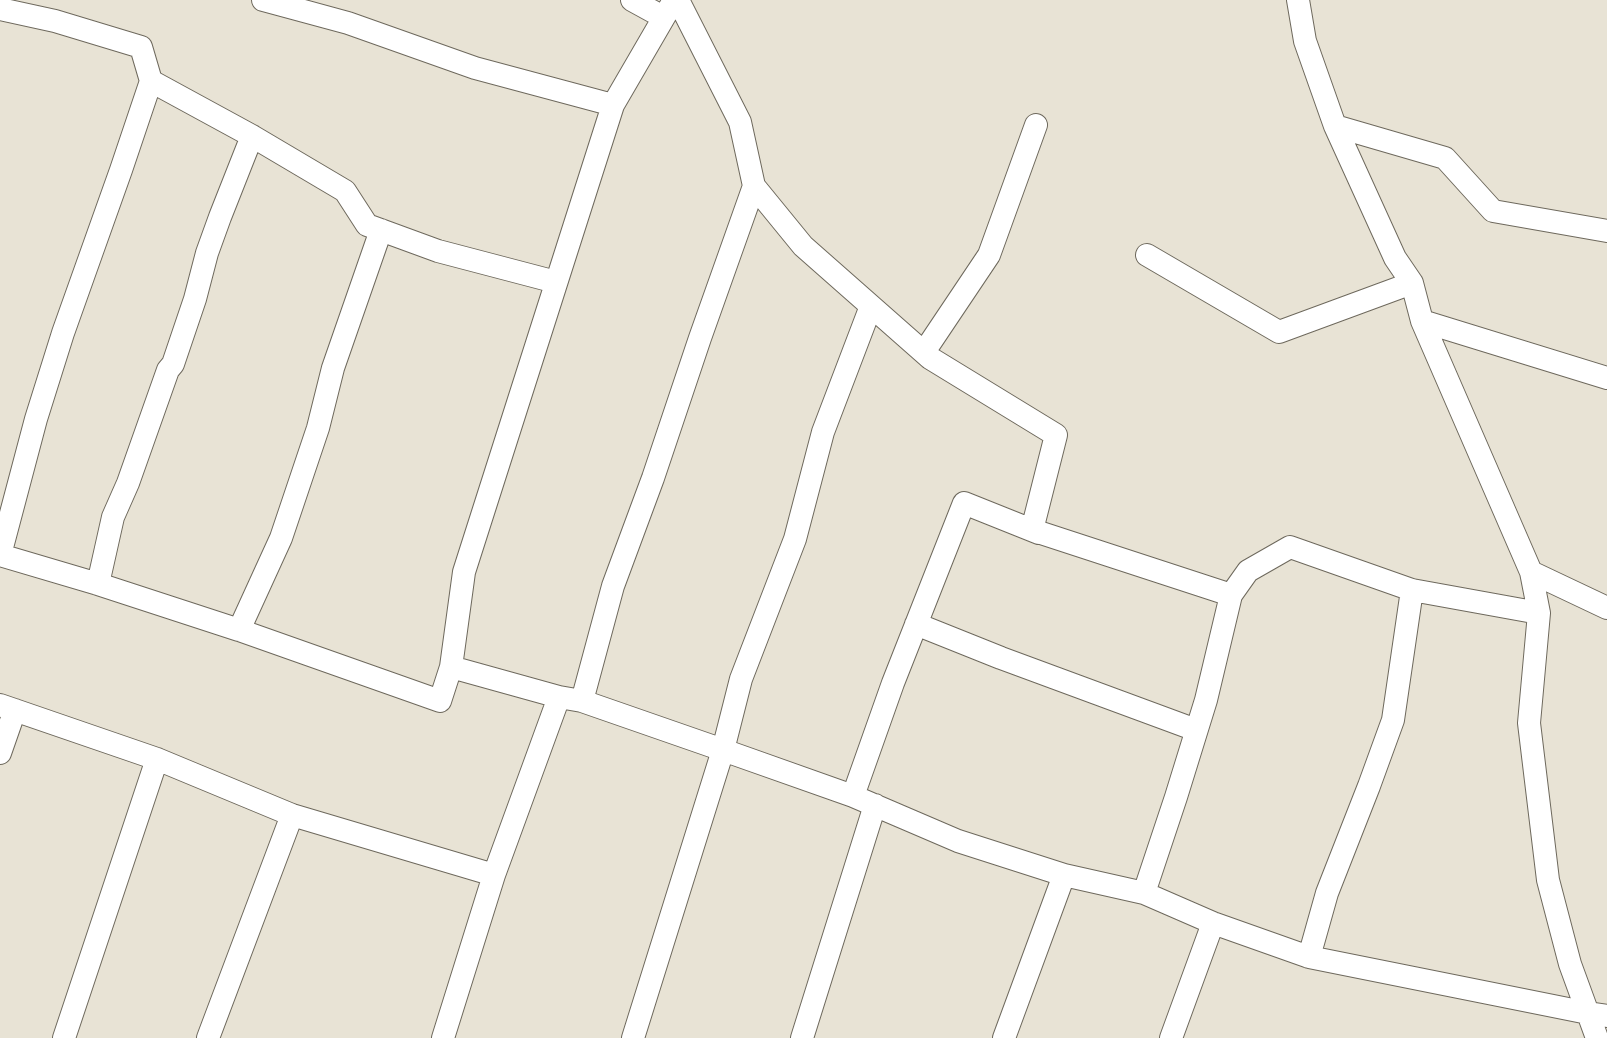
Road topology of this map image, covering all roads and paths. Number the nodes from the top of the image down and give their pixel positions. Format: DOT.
graph roads {
  1 [pos="264,0"];
  2 [pos="632,0"];
  3 [pos="678,0"];
  4 [pos="1298,0"];
  5 [pos="669,8"];
  6 [pos="0,9"];
  7 [pos="151,82"];
  8 [pos="613,105"];
  9 [pos="1036,125"];
  10 [pos="1336,126"];
  11 [pos="252,136"];
  12 [pos="754,186"];
  13 [pos="380,230"];
  14 [pos="1607,231"];
  15 [pos="1147,255"];
  16 [pos="556,282"];
  17 [pos="1412,283"];
  18 [pos="871,306"];
  19 [pos="1422,321"];
  20 [pos="924,352"];
  21 [pos="1607,378"];
  22 [pos="1032,530"];
  23 [pos="0,555"];
  24 [pos="1531,572"];
  25 [pos="98,584"];
  26 [pos="1412,590"];
  27 [pos="1232,595"];
  28 [pos="1607,608"];
  29 [pos="1538,613"];
  30 [pos="916,624"];
  31 [pos="240,630"];
  32 [pos="451,667"];
  33 [pos="559,697"];
  34 [pos="582,701"];
  35 [pos="8,707"];
  36 [pos="1196,730"];
  37 [pos="723,750"];
  38 [pos="0,753"];
  39 [pos="157,759"];
  40 [pos="853,796"];
  41 [pos="875,805"];
  42 [pos="292,815"];
  43 [pos="1064,874"];
  44 [pos="494,875"];
  45 [pos="1144,893"];
  46 [pos="1213,923"];
  47 [pos="1309,957"];
  48 [pos="1598,1015"];
  49 [pos="64,1038"];
  50 [pos="208,1038"];
  51 [pos="443,1038"];
  52 [pos="633,1038"];
  53 [pos="802,1038"];
  54 [pos="1004,1038"];
  55 [pos="1171,1038"];
  56 [pos="1597,1038"];
  1 -- 8 [label="street"];
  2 -- 5 [label="street"];
  3 -- 12 [label="street"];
  4 -- 10 [label="street"];
  5 -- 8 [label="street"];
  6 -- 7 [label="street"];
  7 -- 11 [label="street"];
  7 -- 23 [label="street"];
  8 -- 16 [label="street"];
  9 -- 20 [label="street"];
  10 -- 14 [label="street"];
  10 -- 17 [label="street"];
  11 -- 13 [label="street"];
  11 -- 25 [label="street"];
  12 -- 18 [label="street"];
  12 -- 34 [label="street"];
  13 -- 16 [label="street"];
  13 -- 31 [label="street"];
  15 -- 17 [label="street"];
  16 -- 32 [label="street"];
  17 -- 19 [label="street"];
  18 -- 20 [label="street"];
  18 -- 37 [label="street"];
  19 -- 21 [label="street"];
  19 -- 24 [label="street"];
  20 -- 22 [label="street"];
  22 -- 27 [label="street"];
  22 -- 30 [label="street"];
  23 -- 25 [label="street"];
  24 -- 28 [label="street"];
  24 -- 29 [label="street"];
  25 -- 31 [label="street"];
  26 -- 27 [label="street"];
  26 -- 29 [label="street"];
  26 -- 47 [label="street"];
  27 -- 36 [label="street"];
  29 -- 48 [label="street"];
  30 -- 36 [label="street"];
  30 -- 40 [label="street"];
  31 -- 32 [label="street"];
  32 -- 33 [label="street"];
  33 -- 34 [label="street"];
  33 -- 44 [label="street"];
  34 -- 37 [label="street"];
  35 -- 38 [label="street"];
  35 -- 39 [label="street"];
  36 -- 45 [label="street"];
  37 -- 40 [label="street"];
  37 -- 52 [label="street"];
  39 -- 42 [label="street"];
  39 -- 49 [label="street"];
  40 -- 41 [label="street"];
  41 -- 43 [label="street"];
  41 -- 53 [label="street"];
  42 -- 44 [label="street"];
  42 -- 50 [label="street"];
  43 -- 45 [label="street"];
  43 -- 54 [label="street"];
  44 -- 51 [label="street"];
  45 -- 46 [label="street"];
  46 -- 47 [label="street"];
  46 -- 55 [label="street"];
  47 -- 48 [label="street"];
  48 -- 56 [label="street"];
}
